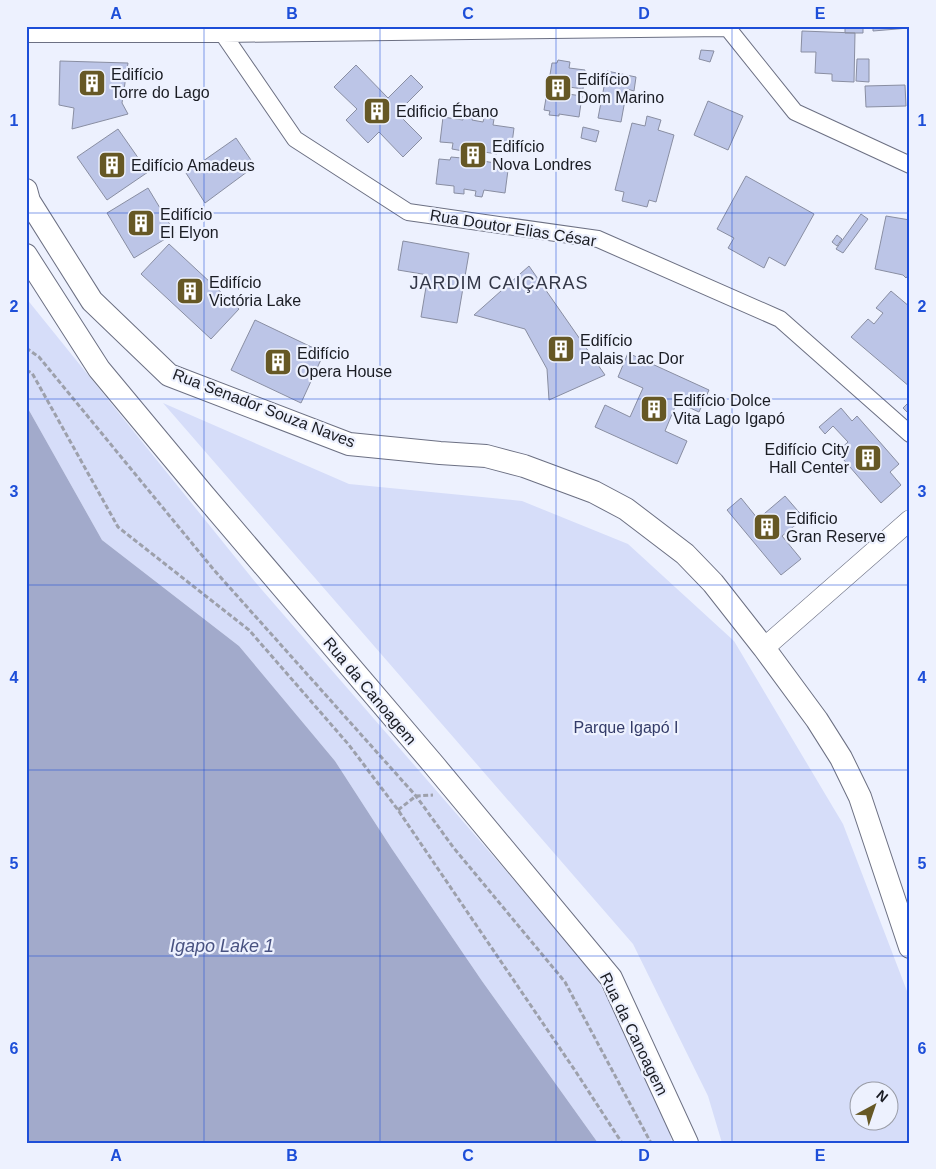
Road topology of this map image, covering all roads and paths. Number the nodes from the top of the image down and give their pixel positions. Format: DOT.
graph roads {
  1 [pos="726,27"];
  2 [pos="26,34"];
  3 [pos="223,34"];
  4 [pos="909,163"];
  5 [pos="26,190"];
  6 [pos="26,255"];
  7 [pos="26,348"];
  8 [pos="26,370"];
  9 [pos="910,434"];
  10 [pos="910,520"];
  11 [pos="764,648"];
  12 [pos="440,794"];
  13 [pos="416,796"];
  14 [pos="398,810"];
  15 [pos="910,947"];
  16 [pos="622,1143"];
  17 [pos="651,1143"];
  18 [pos="687,1143"];
  1 -- 3 [label="street"];
  1 -- 4 [label="street"];
  2 -- 3 [label="street"];
  3 -- 9 [label="street, Rua Doutor Elias César"];
  5 -- 11 [label="main road, Rua Senador Souza Naves"];
  6 -- 18 [label="main road, Rua da Canoagem"];
  7 -- 13 [label="path"];
  8 -- 14 [label="path"];
  10 -- 11 [label="street"];
  11 -- 15 [label="main road, Rua Senador Souza Naves"];
  12 -- 13 [label="path"];
  13 -- 14 [label="path"];
  13 -- 17 [label="path"];
  14 -- 16 [label="path"];
}
